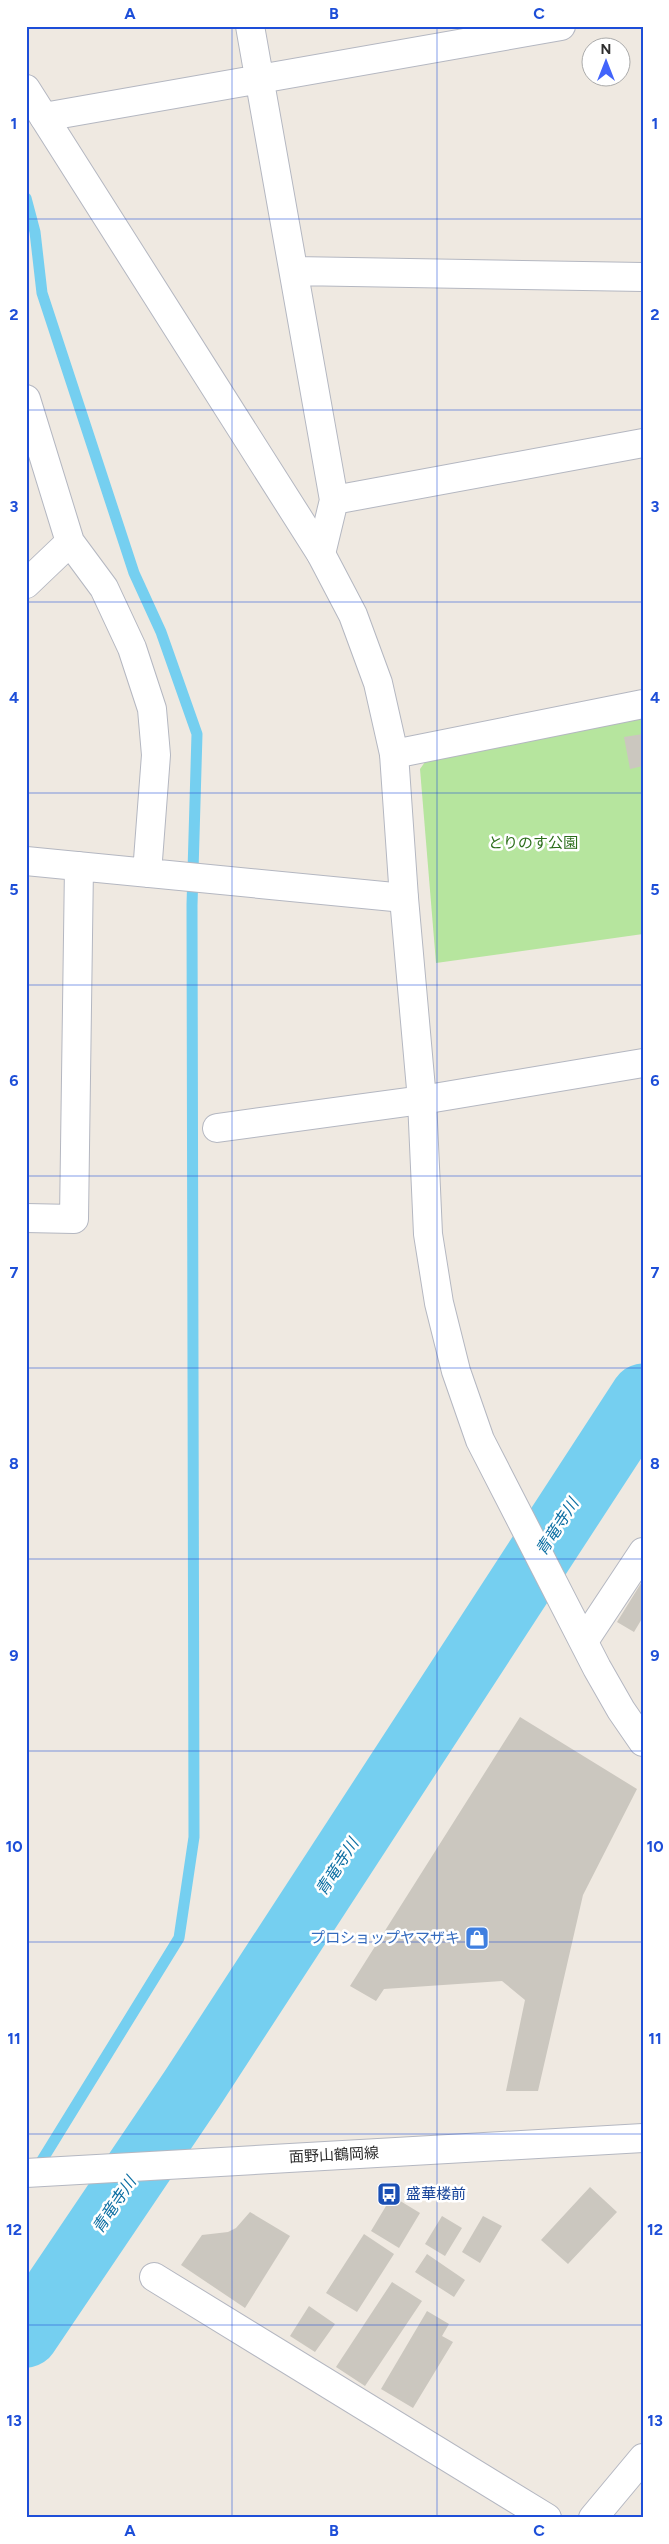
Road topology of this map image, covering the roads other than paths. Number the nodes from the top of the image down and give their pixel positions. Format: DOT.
graph roads {
  1 [pos="250,26"];
  2 [pos="561,26"];
  3 [pos="260,79"];
  4 [pos="26,89"];
  5 [pos="44,117"];
  6 [pos="294,271"];
  7 [pos="643,278"];
  8 [pos="26,398"];
  9 [pos="643,444"];
  10 [pos="334,500"];
  11 [pos="70,542"];
  12 [pos="321,554"];
  13 [pos="26,584"];
  14 [pos="643,704"];
  15 [pos="394,754"];
  16 [pos="26,861"];
  17 [pos="79,866"];
  18 [pos="147,872"];
  19 [pos="404,898"];
  20 [pos="643,1063"];
  21 [pos="422,1100"];
  22 [pos="216,1128"];
  23 [pos="26,1218"];
  24 [pos="643,1552"];
  25 [pos="584,1641"];
  26 [pos="643,1742"];
  27 [pos="643,2138"];
  28 [pos="26,2174"];
  29 [pos="154,2276"];
  30 [pos="643,2458"];
  31 [pos="545,2517"];
  32 [pos="593,2518"];
  1 -- 3 [label="street"];
  2 -- 3 [label="street"];
  3 -- 5 [label="street"];
  3 -- 6 [label="street"];
  4 -- 5 [label="street"];
  5 -- 12 [label="street"];
  6 -- 7 [label="street"];
  6 -- 10 [label="street"];
  8 -- 11 [label="street"];
  9 -- 10 [label="street"];
  10 -- 12 [label="street"];
  11 -- 13 [label="street"];
  11 -- 18 [label="street"];
  12 -- 15 [label="street"];
  14 -- 15 [label="street"];
  15 -- 19 [label="street"];
  16 -- 17 [label="street"];
  17 -- 18 [label="street"];
  17 -- 23 [label="street"];
  18 -- 19 [label="street"];
  19 -- 21 [label="street"];
  20 -- 21 [label="street"];
  21 -- 22 [label="street"];
  21 -- 25 [label="street"];
  24 -- 25 [label="street"];
  25 -- 26 [label="street"];
  27 -- 28 [label="street, 面野山鶴岡線"];
  29 -- 31 [label="street"];
  30 -- 32 [label="street"];
}
